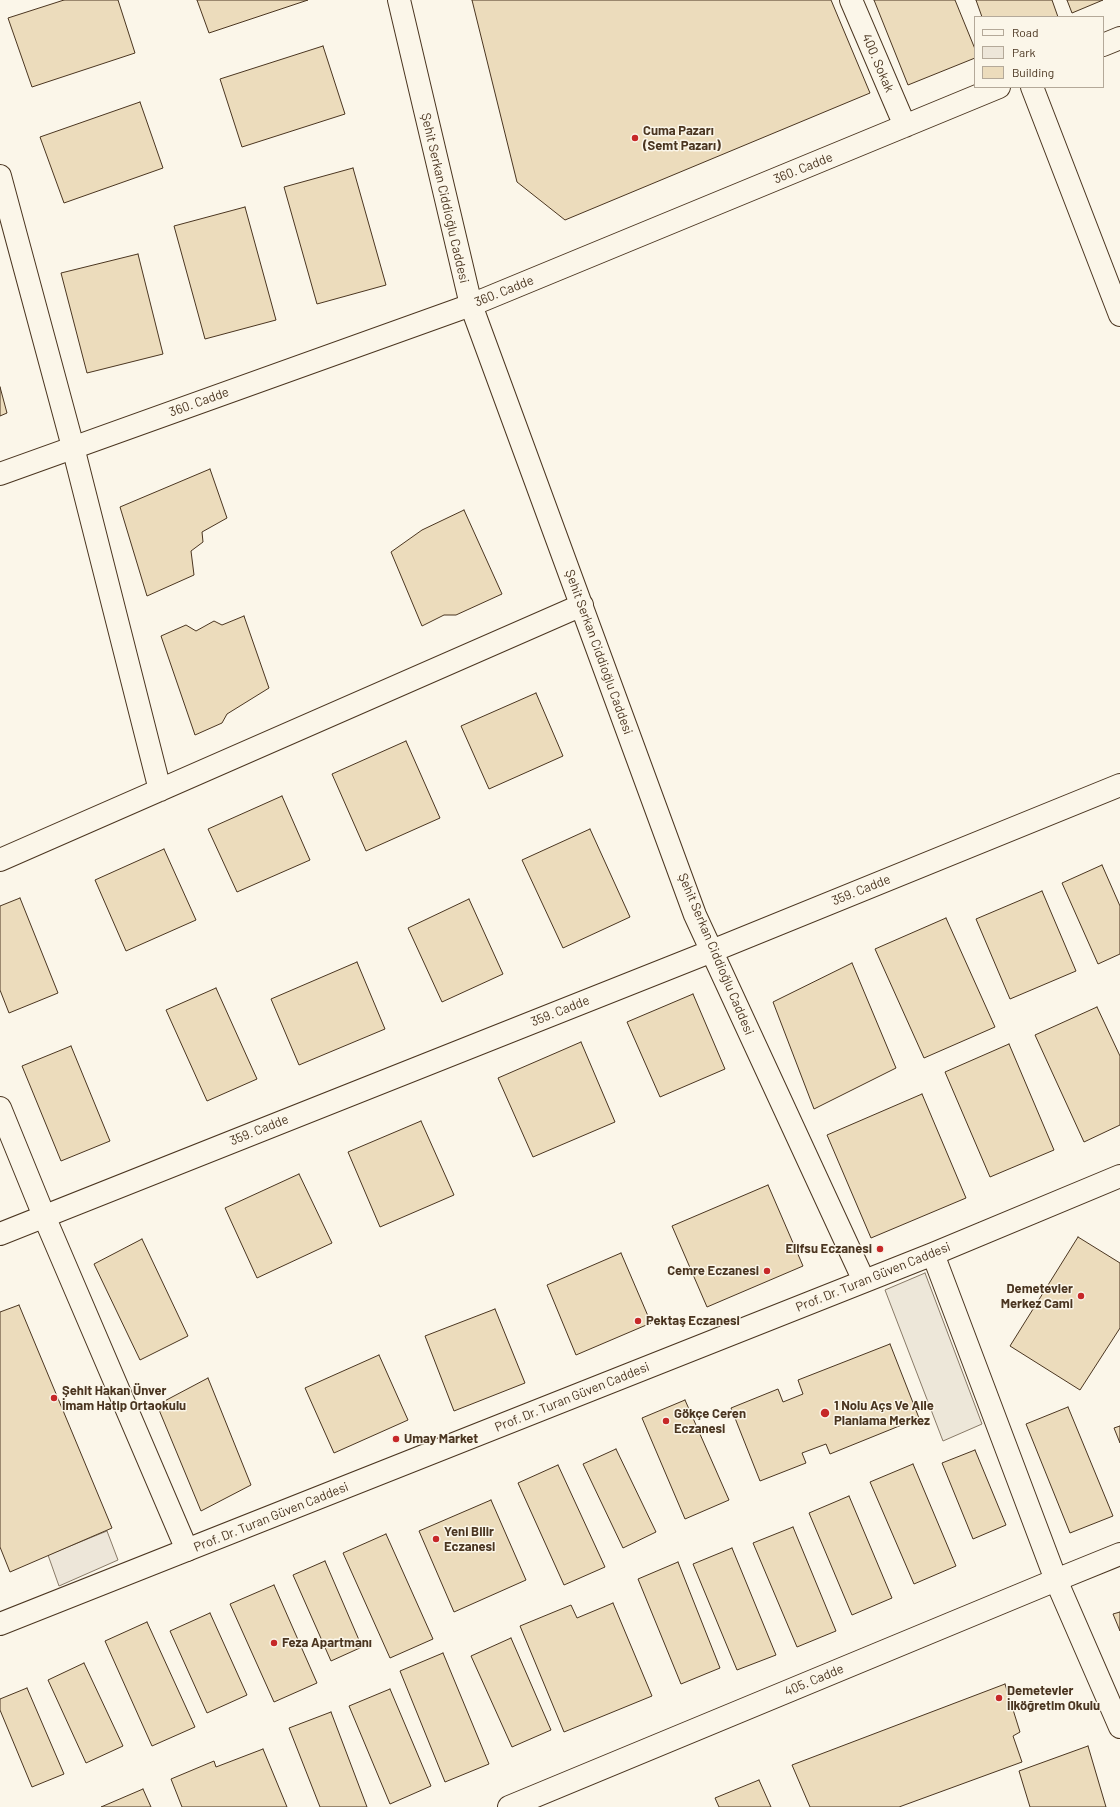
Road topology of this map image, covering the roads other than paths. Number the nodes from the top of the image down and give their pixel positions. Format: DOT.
graph roads {
  1 [pos="399,0"];
  2 [pos="851,0"];
  3 [pos="1120,38"];
  4 [pos="1104,45"];
  5 [pos="997,88"];
  6 [pos="1032,88"];
  7 [pos="905,126"];
  8 [pos="0,176"];
  9 [pos="471,305"];
  10 [pos="1120,315"];
  11 [pos="73,448"];
  12 [pos="0,474"];
  13 [pos="582,605"];
  14 [pos="1120,785"];
  15 [pos="160,790"];
  16 [pos="0,860"];
  17 [pos="712,950"];
  18 [pos="0,1108"];
  19 [pos="1120,1176"];
  20 [pos="44,1216"];
  21 [pos="0,1234"];
  22 [pos="933,1254"];
  23 [pos="864,1281"];
  24 [pos="187,1550"];
  25 [pos="1120,1554"];
  26 [pos="1056,1580"];
  27 [pos="0,1624"];
  28 [pos="1120,1727"];
  29 [pos="509,1807"];
  1 -- 9 [label="street, Şehit Serkan Ciddioğlu Caddesi"];
  2 -- 7 [label="street, 400. Sokak"];
  3 -- 4 [label="street"];
  5 -- 7 [label="street, 360. Cadde"];
  6 -- 10 [label="street"];
  7 -- 9 [label="street, 360. Cadde"];
  8 -- 11 [label="street"];
  9 -- 11 [label="street, 360. Cadde"];
  9 -- 13 [label="street, Şehit Serkan Ciddioğlu Caddesi"];
  11 -- 12 [label="street, 360. Cadde"];
  11 -- 15 [label="street"];
  13 -- 15 [label="street"];
  13 -- 17 [label="street, Şehit Serkan Ciddioğlu Caddesi"];
  14 -- 17 [label="street, 359. Cadde"];
  15 -- 16 [label="street"];
  17 -- 20 [label="street, 359. Cadde"];
  17 -- 23 [label="street, Şehit Serkan Ciddioğlu Caddesi"];
  18 -- 20 [label="street"];
  19 -- 22 [label="street, Prof. Dr. Turan Güven Caddesi"];
  20 -- 21 [label="street, 359. Cadde"];
  20 -- 24 [label="street"];
  22 -- 23 [label="street, Prof. Dr. Turan Güven Caddesi"];
  22 -- 26 [label="street"];
  23 -- 24 [label="street, Prof. Dr. Turan Güven Caddesi"];
  24 -- 27 [label="street, Prof. Dr. Turan Güven Caddesi"];
  25 -- 26 [label="street, 405. Cadde"];
  26 -- 28 [label="street"];
  26 -- 29 [label="street, 405. Cadde"];
}
